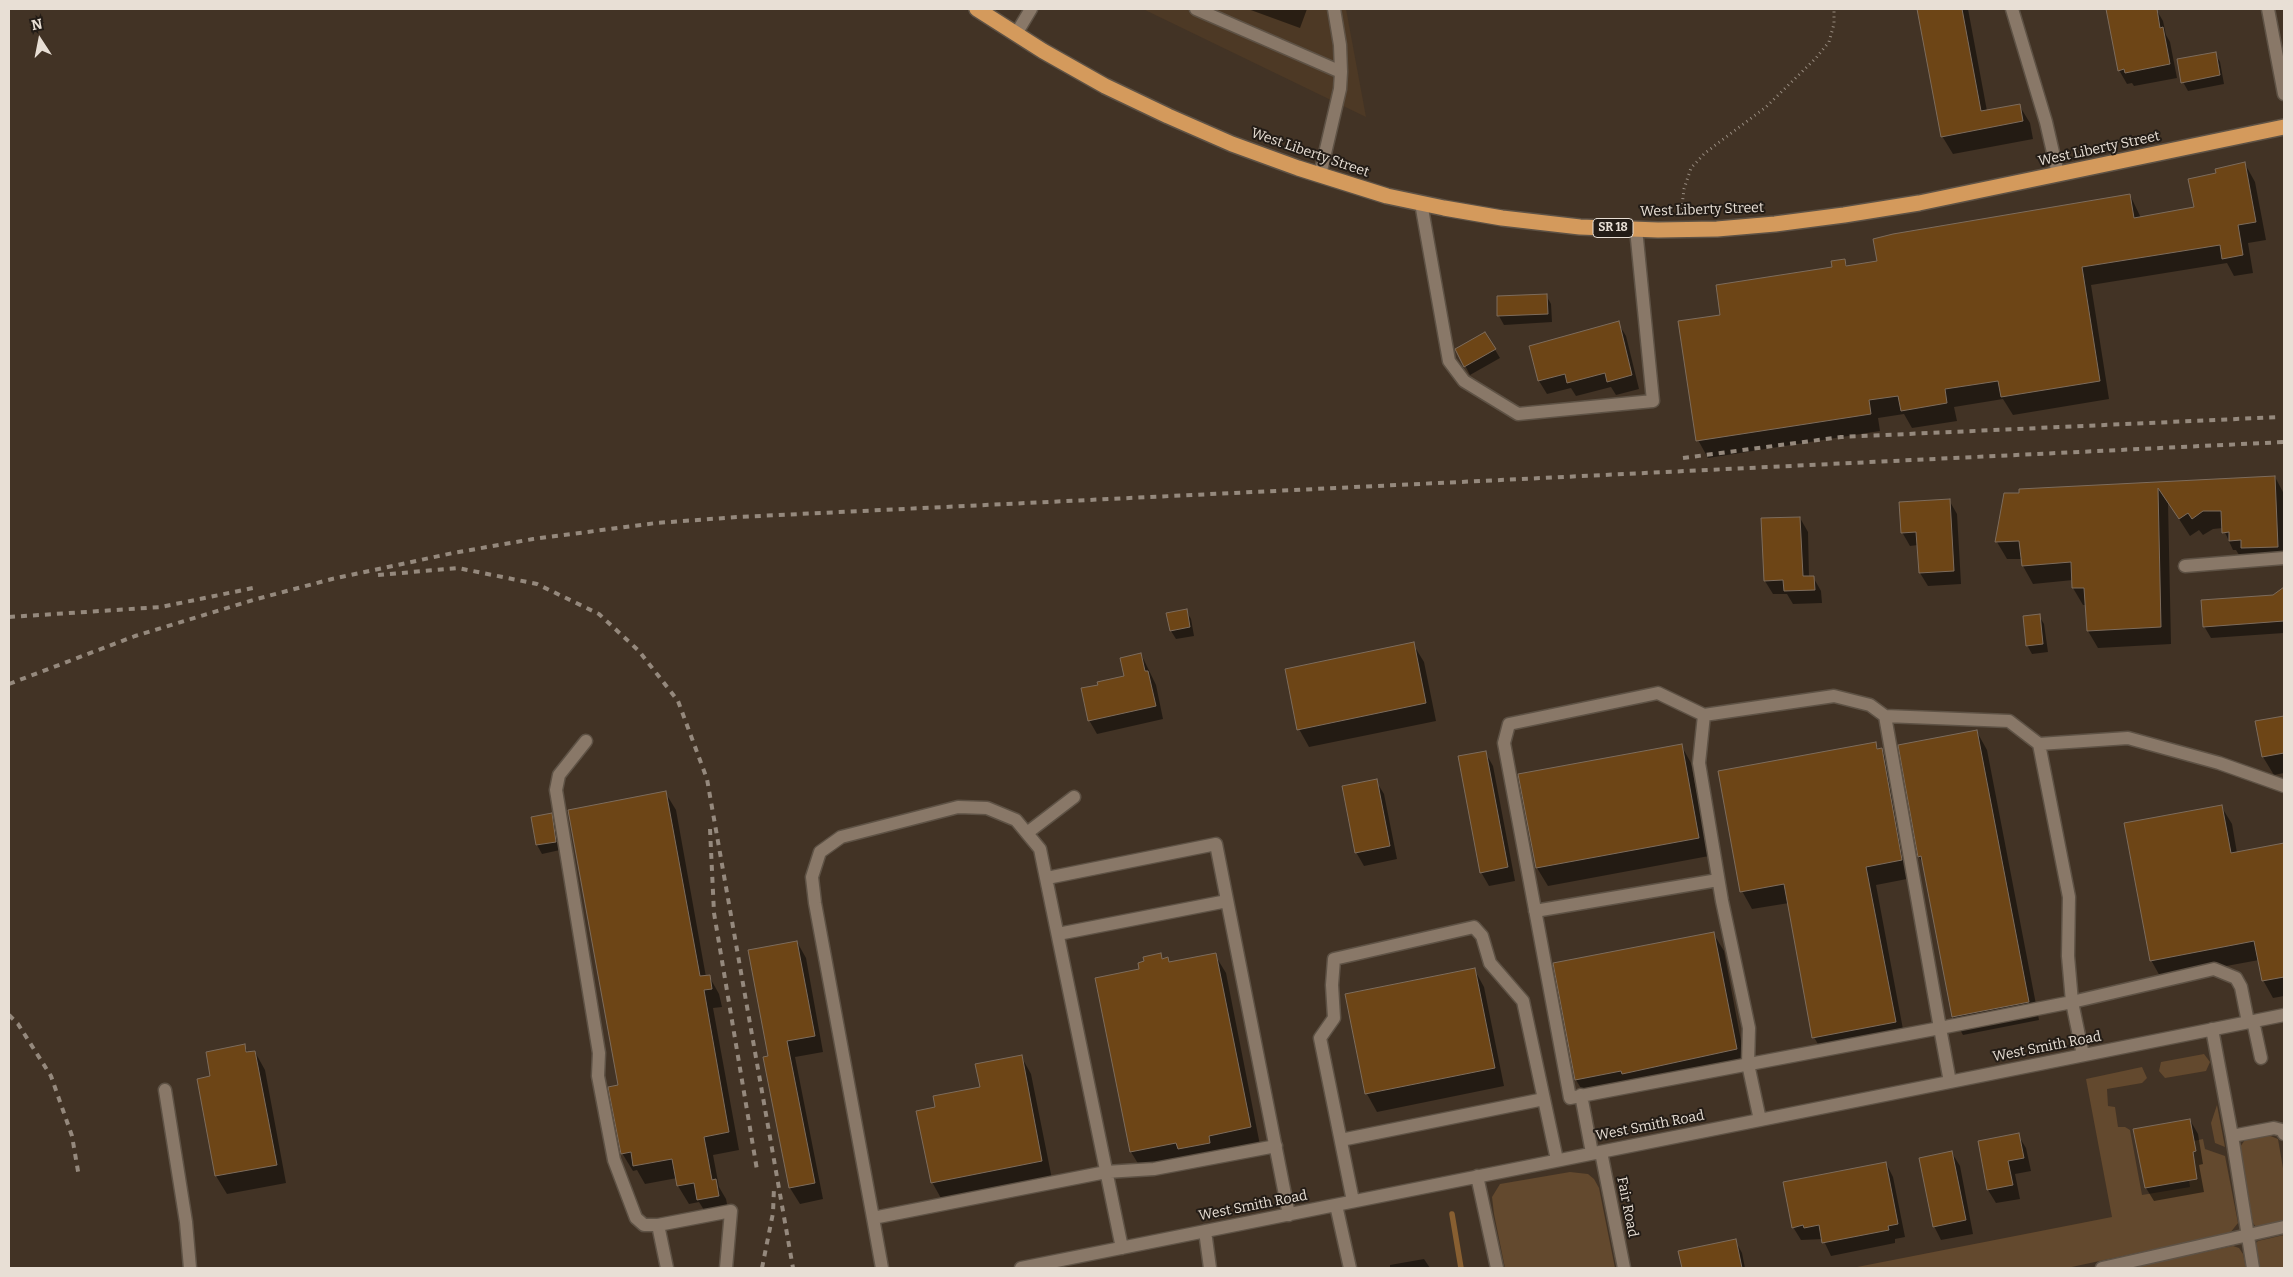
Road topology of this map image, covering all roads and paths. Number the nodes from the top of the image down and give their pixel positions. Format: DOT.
graph roads {
  1 [pos="977,9"];
  2 [pos="1031,9"];
  3 [pos="1196,9"];
  4 [pos="1334,9"];
  5 [pos="1834,9"];
  6 [pos="2012,9"];
  7 [pos="2268,9"];
  8 [pos="1016,34"];
  9 [pos="1341,72"];
  10 [pos="2284,94"];
  11 [pos="2284,127"];
  12 [pos="2058,174"];
  13 [pos="1320,175"];
  14 [pos="1421,203"];
  15 [pos="1636,229"];
  16 [pos="1680,230"];
  17 [pos="2284,558"];
  18 [pos="2185,566"];
  19 [pos="1704,715"];
  20 [pos="1884,716"];
  21 [pos="586,741"];
  22 [pos="2039,744"];
  23 [pos="2284,786"];
  24 [pos="1074,797"];
  25 [pos="1027,833"];
  26 [pos="1047,878"];
  27 [pos="1718,880"];
  28 [pos="1227,900"];
  29 [pos="1535,911"];
  30 [pos="1058,934"];
  31 [pos="2072,1002"];
  32 [pos="2284,1015"];
  33 [pos="2251,1021"];
  34 [pos="1940,1028"];
  35 [pos="2212,1029"];
  36 [pos="2083,1055"];
  37 [pos="2261,1058"];
  38 [pos="1748,1064"];
  39 [pos="1950,1082"];
  40 [pos="165,1090"];
  41 [pos="1581,1095"];
  42 [pos="1544,1099"];
  43 [pos="1760,1120"];
  44 [pos="2284,1134"];
  45 [pos="2232,1136"];
  46 [pos="1341,1140"];
  47 [pos="1276,1146"];
  48 [pos="1596,1152"];
  49 [pos="1556,1160"];
  50 [pos="1106,1172"];
  51 [pos="1477,1176"];
  52 [pos="1353,1201"];
  53 [pos="1336,1205"];
  54 [pos="1288,1214"];
  55 [pos="873,1218"];
  56 [pos="658,1225"];
  57 [pos="2284,1227"];
  58 [pos="1204,1232"];
  59 [pos="2247,1235"];
  60 [pos="1122,1248"];
  61 [pos="190,1268"];
  62 [pos="667,1268"];
  63 [pos="726,1268"];
  64 [pos="882,1268"];
  65 [pos="1021,1268"];
  66 [pos="1210,1268"];
  67 [pos="1350,1268"];
  68 [pos="1497,1268"];
  69 [pos="1624,1268"];
  70 [pos="2102,1268"];
  71 [pos="2253,1268"];
  1 -- 8 [label="highway, West Liberty Street / SR 18"];
  2 -- 8 [label="street"];
  3 -- 9 [label="street"];
  4 -- 9 [label="street"];
  5 -- 16 [label="path"];
  6 -- 12 [label="street"];
  7 -- 10 [label="street"];
  8 -- 13 [label="highway, West Liberty Street / SR 18"];
  9 -- 13 [label="street"];
  11 -- 12 [label="highway, West Liberty Street / SR 18"];
  12 -- 16 [label="highway, West Liberty Street / SR 18"];
  13 -- 14 [label="highway, West Liberty Street / SR 18"];
  14 -- 15 [label="highway, West Liberty Street / SR 18"];
  14 -- 15 [label="street"];
  15 -- 16 [label="highway, West Liberty Street / SR 18"];
  17 -- 18 [label="street"];
  19 -- 20 [label="street"];
  19 -- 27 [label="street"];
  19 -- 29 [label="street"];
  20 -- 22 [label="street"];
  20 -- 34 [label="street"];
  21 -- 56 [label="street"];
  22 -- 23 [label="street"];
  22 -- 31 [label="street"];
  24 -- 25 [label="street"];
  25 -- 26 [label="street"];
  25 -- 55 [label="street"];
  26 -- 28 [label="street"];
  26 -- 30 [label="street"];
  27 -- 29 [label="street"];
  27 -- 38 [label="street"];
  28 -- 30 [label="street"];
  28 -- 47 [label="street"];
  29 -- 41 [label="street"];
  30 -- 50 [label="street"];
  31 -- 33 [label="street"];
  31 -- 34 [label="street"];
  31 -- 36 [label="street"];
  32 -- 33 [label="street, West Smith Road"];
  33 -- 35 [label="street, West Smith Road"];
  33 -- 37 [label="street"];
  34 -- 38 [label="street"];
  34 -- 39 [label="street"];
  35 -- 36 [label="street, West Smith Road"];
  35 -- 45 [label="street"];
  36 -- 39 [label="street, West Smith Road"];
  38 -- 41 [label="street"];
  38 -- 43 [label="street"];
  39 -- 43 [label="street, West Smith Road"];
  40 -- 61 [label="street"];
  41 -- 48 [label="street, Fair Road"];
  42 -- 46 [label="street"];
  42 -- 46 [label="street"];
  42 -- 49 [label="street"];
  43 -- 48 [label="street, West Smith Road"];
  44 -- 45 [label="street"];
  45 -- 59 [label="street"];
  46 -- 52 [label="street"];
  47 -- 50 [label="street"];
  47 -- 54 [label="street"];
  48 -- 49 [label="street, West Smith Road"];
  48 -- 69 [label="street, Fair Road"];
  49 -- 51 [label="street, West Smith Road"];
  50 -- 55 [label="street"];
  50 -- 60 [label="street"];
  51 -- 52 [label="street, West Smith Road"];
  51 -- 68 [label="street"];
  52 -- 53 [label="street, West Smith Road"];
  53 -- 54 [label="street, West Smith Road"];
  53 -- 67 [label="street"];
  54 -- 58 [label="street, West Smith Road"];
  55 -- 64 [label="street"];
  56 -- 62 [label="street"];
  56 -- 63 [label="street"];
  57 -- 59 [label="street"];
  58 -- 60 [label="street, West Smith Road"];
  58 -- 66 [label="street"];
  59 -- 70 [label="street"];
  59 -- 71 [label="street"];
  60 -- 65 [label="street, West Smith Road"];
}
